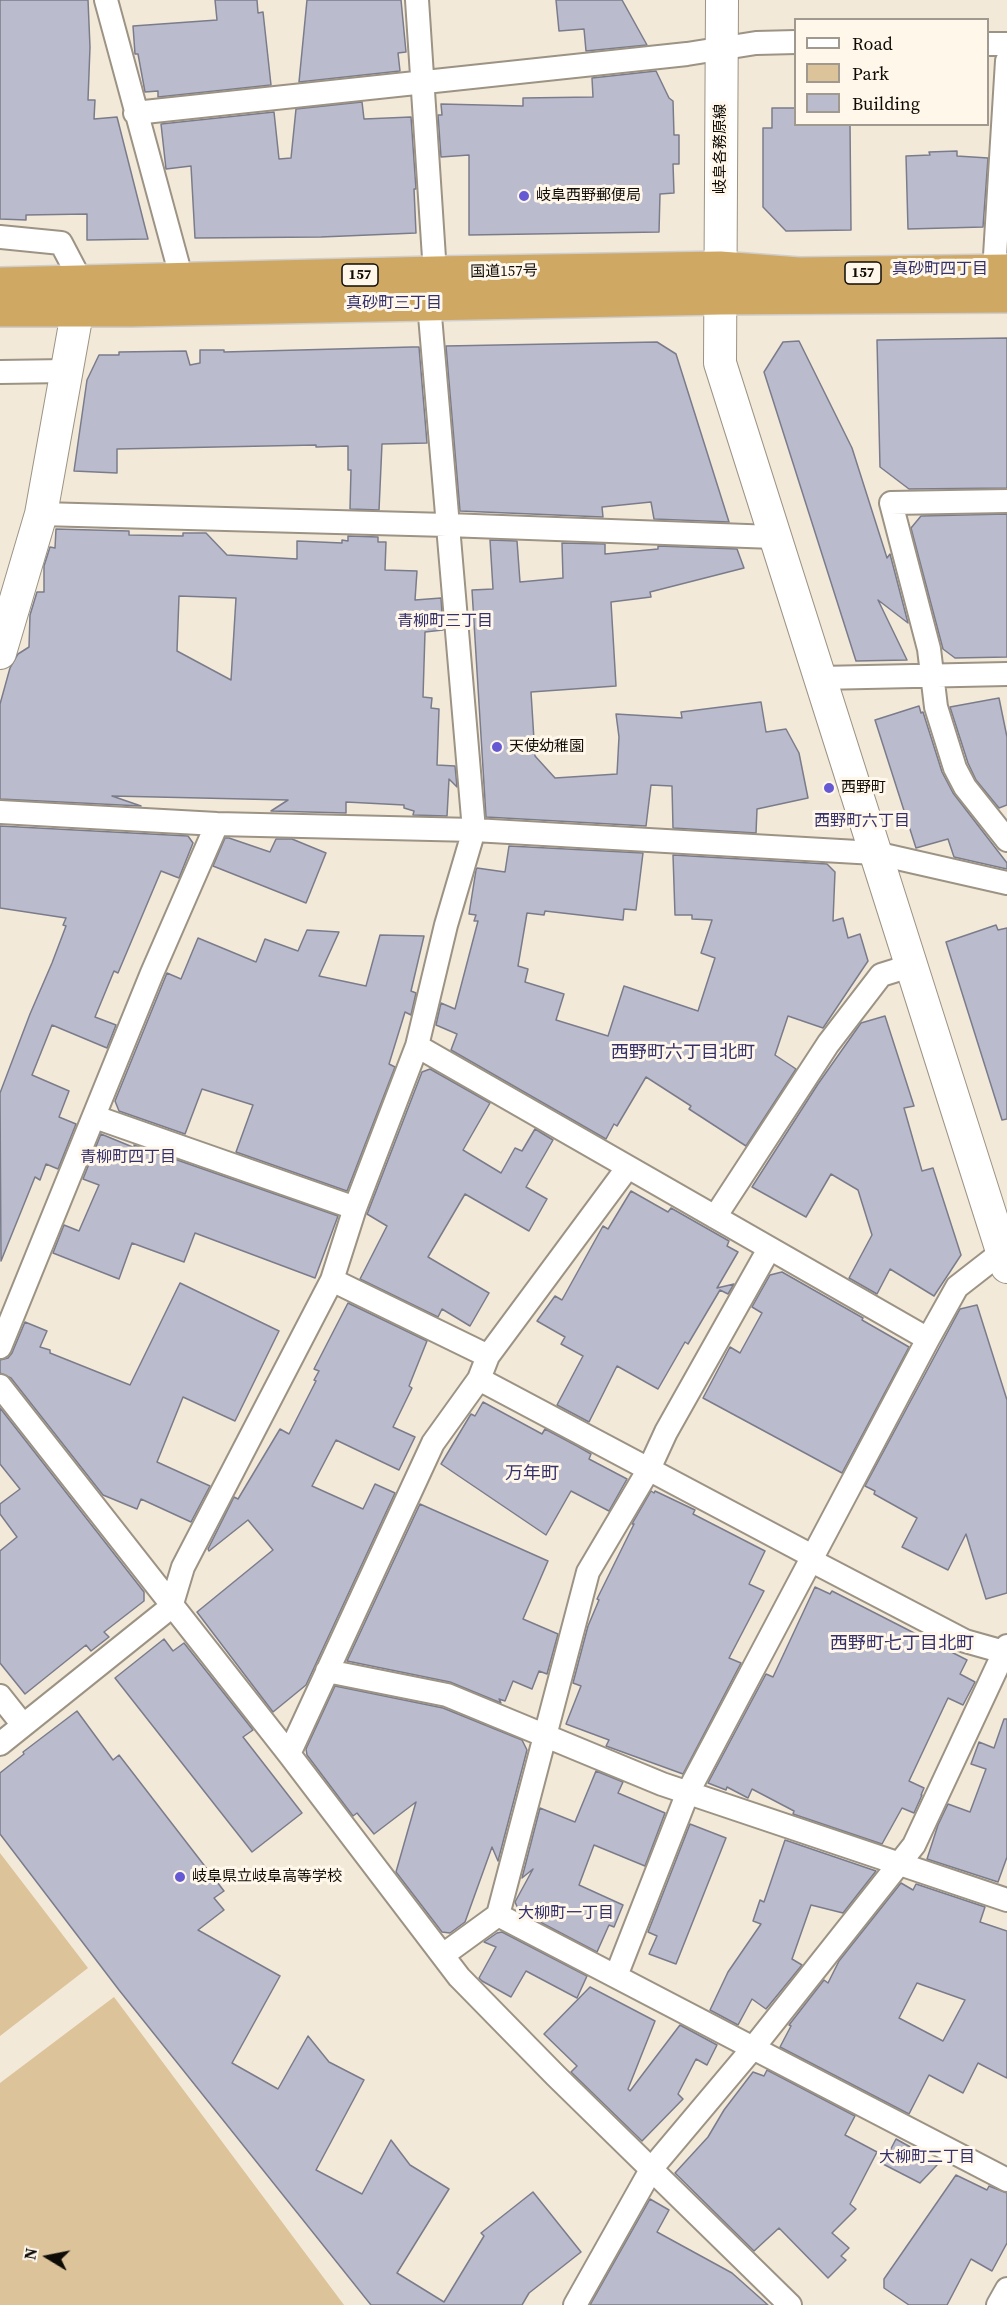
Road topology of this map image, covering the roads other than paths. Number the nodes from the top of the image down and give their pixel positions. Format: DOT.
graph roads {
  1 [pos="106,0"];
  2 [pos="417,0"];
  3 [pos="722,0"];
  4 [pos="794,42"];
  5 [pos="989,44"];
  6 [pos="1007,44"];
  7 [pos="722,48"];
  8 [pos="1007,62"];
  9 [pos="423,83"];
  10 [pos="135,113"];
  11 [pos="0,237"];
  12 [pos="435,273"];
  13 [pos="182,280"];
  14 [pos="1003,280"];
  15 [pos="720,283"];
  16 [pos="0,284"];
  17 [pos="80,296"];
  18 [pos="429,304"];
  19 [pos="0,310"];
  20 [pos="66,371"];
  21 [pos="0,372"];
  22 [pos="1007,501"];
  23 [pos="41,514"];
  24 [pos="447,525"];
  25 [pos="774,537"];
  26 [pos="0,653"];
  27 [pos="1007,674"];
  28 [pos="933,676"];
  29 [pos="820,678"];
  30 [pos="0,812"];
  31 [pos="217,824"];
  32 [pos="474,830"];
  33 [pos="1007,840"];
  34 [pos="875,853"];
  35 [pos="1007,883"];
  36 [pos="912,965"];
  37 [pos="417,1046"];
  38 [pos="95,1117"];
  39 [pos="628,1167"];
  40 [pos="355,1208"];
  41 [pos="715,1217"];
  42 [pos="769,1250"];
  43 [pos="1005,1257"];
  44 [pos="332,1280"];
  45 [pos="928,1339"];
  46 [pos="0,1347"];
  47 [pos="488,1356"];
  48 [pos="479,1379"];
  49 [pos="0,1386"];
  50 [pos="649,1469"];
  51 [pos="813,1559"];
  52 [pos="171,1606"];
  53 [pos="1005,1649"];
  54 [pos="327,1671"];
  55 [pos="0,1696"];
  56 [pos="23,1725"];
  57 [pos="544,1734"];
  58 [pos="0,1744"];
  59 [pos="289,1754"];
  60 [pos="688,1792"];
  61 [pos="900,1864"];
  62 [pos="1007,1900"];
  63 [pos="498,1915"];
  64 [pos="443,1955"];
  65 [pos="616,1976"];
  66 [pos="753,2048"];
  67 [pos="652,2168"];
  68 [pos="1007,2180"];
  69 [pos="1007,2289"];
  70 [pos="575,2305"];
  71 [pos="790,2305"];
  72 [pos="998,2305"];
  1 -- 10 [label="street"];
  2 -- 9 [label="street"];
  3 -- 7 [label="street, 岐阜各務原線"];
  4 -- 7 [label="street"];
  5 -- 6 [label="street"];
  7 -- 9 [label="street"];
  7 -- 15 [label="street, 岐阜各務原線"];
  8 -- 14 [label="street"];
  9 -- 10 [label="street"];
  9 -- 12 [label="street"];
  10 -- 13 [label="street"];
  11 -- 17 [label="street"];
  12 -- 13 [label="highway, 国道157号 / 157"];
  12 -- 15 [label="highway, 国道157号 / 157"];
  13 -- 17 [label="highway, 国道157号 / 157"];
  14 -- 15 [label="highway, 国道157号 / 157"];
  15 -- 18 [label="highway, 国道157号 / 157"];
  15 -- 25 [label="street, 岐阜各務原線"];
  16 -- 17 [label="highway, 国道157号 / 157"];
  17 -- 18 [label="highway, 国道157号 / 157"];
  17 -- 19 [label="highway, 国道157号 / 157"];
  17 -- 20 [label="street"];
  18 -- 24 [label="street"];
  20 -- 21 [label="street"];
  20 -- 23 [label="street"];
  22 -- 28 [label="street"];
  23 -- 24 [label="street"];
  23 -- 26 [label="street"];
  24 -- 25 [label="street"];
  24 -- 32 [label="street"];
  25 -- 29 [label="street, 岐阜各務原線"];
  27 -- 28 [label="street"];
  28 -- 29 [label="street"];
  28 -- 33 [label="street"];
  29 -- 34 [label="street, 岐阜各務原線"];
  30 -- 31 [label="street"];
  31 -- 32 [label="street"];
  31 -- 38 [label="street"];
  32 -- 34 [label="street"];
  32 -- 37 [label="street"];
  34 -- 35 [label="street"];
  34 -- 36 [label="street, 岐阜各務原線"];
  36 -- 41 [label="street"];
  36 -- 43 [label="street, 岐阜各務原線"];
  37 -- 39 [label="street"];
  37 -- 40 [label="street"];
  38 -- 40 [label="street"];
  38 -- 46 [label="street"];
  39 -- 41 [label="street"];
  39 -- 47 [label="street"];
  40 -- 44 [label="street"];
  41 -- 42 [label="street"];
  42 -- 45 [label="street"];
  42 -- 50 [label="street"];
  43 -- 45 [label="street"];
  44 -- 47 [label="street"];
  44 -- 52 [label="street"];
  45 -- 51 [label="street"];
  47 -- 48 [label="street"];
  48 -- 50 [label="street"];
  48 -- 54 [label="street"];
  49 -- 52 [label="street"];
  50 -- 51 [label="street"];
  50 -- 57 [label="street"];
  51 -- 53 [label="street"];
  51 -- 60 [label="street"];
  52 -- 56 [label="street"];
  52 -- 59 [label="street"];
  53 -- 61 [label="street"];
  54 -- 57 [label="street"];
  54 -- 59 [label="street"];
  55 -- 56 [label="street"];
  56 -- 58 [label="street"];
  57 -- 60 [label="street"];
  57 -- 63 [label="street"];
  59 -- 64 [label="street"];
  60 -- 61 [label="street"];
  60 -- 65 [label="street"];
  61 -- 62 [label="street"];
  61 -- 66 [label="street"];
  63 -- 64 [label="street"];
  63 -- 65 [label="street"];
  64 -- 67 [label="street"];
  65 -- 66 [label="street"];
  66 -- 67 [label="street"];
  66 -- 68 [label="street"];
  67 -- 70 [label="street"];
  67 -- 71 [label="street"];
  69 -- 72 [label="street"];
}
